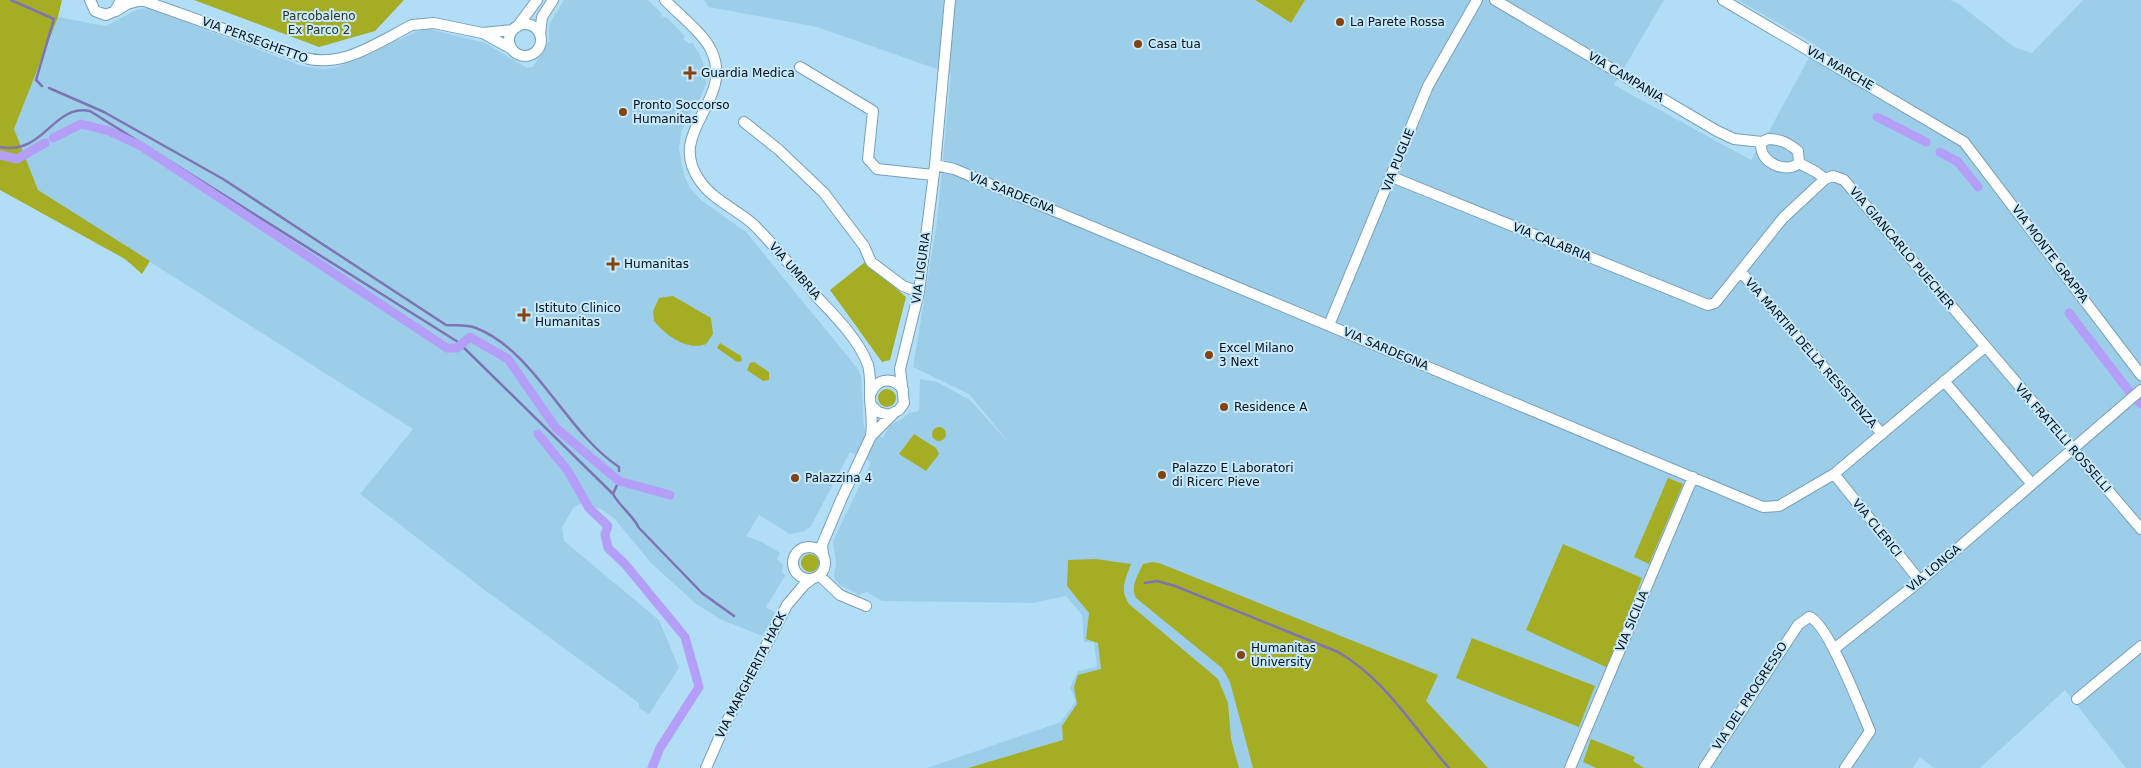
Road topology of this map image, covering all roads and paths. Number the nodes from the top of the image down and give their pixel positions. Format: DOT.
graph roads {
  1 [pos="90,0"];
  2 [pos="121,0"];
  3 [pos="142,0"];
  4 [pos="537,0"];
  5 [pos="553,0"];
  6 [pos="664,0"];
  7 [pos="950,0"];
  8 [pos="1476,0"];
  9 [pos="1495,0"];
  10 [pos="1723,0"];
  11 [pos="115,11"];
  12 [pos="515,29"];
  13 [pos="482,33"];
  14 [pos="540,34"];
  15 [pos="512,49"];
  16 [pos="800,67"];
  17 [pos="744,122"];
  18 [pos="1956,136"];
  19 [pos="1762,142"];
  20 [pos="1799,163"];
  21 [pos="934,170"];
  22 [pos="1392,177"];
  23 [pos="1825,179"];
  24 [pos="1741,272"];
  25 [pos="919,292"];
  26 [pos="1329,325"];
  27 [pos="1985,347"];
  28 [pos="867,364"];
  29 [pos="900,369"];
  30 [pos="2141,375"];
  31 [pos="886,381"];
  32 [pos="1944,381"];
  33 [pos="2141,390"];
  34 [pos="903,391"];
  35 [pos="871,393"];
  36 [pos="872,405"];
  37 [pos="893,414"];
  38 [pos="1882,434"];
  39 [pos="871,436"];
  40 [pos="2073,449"];
  41 [pos="1834,474"];
  42 [pos="1693,477"];
  43 [pos="2031,484"];
  44 [pos="841,500"];
  45 [pos="2141,529"];
  46 [pos="806,547"];
  47 [pos="823,554"];
  48 [pos="794,570"];
  49 [pos="816,577"];
  50 [pos="1920,581"];
  51 [pos="788,605"];
  52 [pos="866,606"];
  53 [pos="2141,646"];
  54 [pos="1834,649"];
  55 [pos="2077,699"];
  56 [pos="715,745"];
  57 [pos="1573,767"];
  58 [pos="706,768"];
  59 [pos="713,768"];
  60 [pos="1704,768"];
  61 [pos="1845,768"];
  1 -- 11 [label="street"];
  2 -- 11 [label="street"];
  3 -- 11 [label="street, VIA PERSEGHETTO"];
  3 -- 13 [label="street, VIA PERSEGHETTO"];
  4 -- 12 [label="street"];
  5 -- 14 [label="street"];
  6 -- 28 [label="street, VIA UMBRIA"];
  7 -- 21 [label="street, VIA LIGURIA"];
  8 -- 22 [label="street, VIA PUGLIE"];
  9 -- 19 [label="street, VIA CAMPANIA"];
  10 -- 18 [label="street, VIA MARCHE"];
  12 -- 13 [label="street, VIA PERSEGHETTO"];
  12 -- 14 [label="street"];
  12 -- 15 [label="street"];
  13 -- 15 [label="street, VIA PERSEGHETTO"];
  14 -- 15 [label="street"];
  16 -- 21 [label="street, VIA SARDEGNA"];
  17 -- 25 [label="street"];
  18 -- 30 [label="street, VIA MONTE GRAPPA"];
  19 -- 20 [label="street, VIA CAMPANIA"];
  19 -- 20 [label="street"];
  20 -- 23 [label="street, VIA CAMPANIA"];
  21 -- 25 [label="street, VIA LIGURIA"];
  21 -- 26 [label="street, VIA SARDEGNA"];
  22 -- 24 [label="street, VIA CALABRIA"];
  22 -- 26 [label="street, VIA PUGLIE"];
  23 -- 24 [label="street"];
  23 -- 27 [label="street, VIA GIANCARLO PUECHER"];
  24 -- 38 [label="street, VIA MARTIRI DELLA RESISTENZA"];
  25 -- 29 [label="street, VIA LIGURIA"];
  26 -- 42 [label="street, VIA SARDEGNA"];
  27 -- 32 [label="street, VIA SARDEGNA"];
  27 -- 40 [label="street, VIA FRATELLI ROSSELLI"];
  28 -- 31 [label="street"];
  28 -- 35 [label="street, VIA UMBRIA"];
  29 -- 31 [label="street"];
  29 -- 34 [label="street, VIA LIGURIA"];
  31 -- 34 [label="street"];
  31 -- 35 [label="street"];
  32 -- 38 [label="street, VIA SARDEGNA"];
  32 -- 43 [label="street"];
  33 -- 40 [label="street, VIA LONGA"];
  34 -- 37 [label="street"];
  35 -- 36 [label="street"];
  36 -- 37 [label="street"];
  36 -- 39 [label="street"];
  37 -- 39 [label="street"];
  38 -- 41 [label="street, VIA SARDEGNA"];
  39 -- 44 [label="street"];
  40 -- 43 [label="street, VIA LONGA"];
  40 -- 45 [label="street, VIA FRATELLI ROSSELLI"];
  41 -- 42 [label="street, VIA SARDEGNA"];
  41 -- 50 [label="street, VIA CLERICI"];
  42 -- 57 [label="street, VIA SICILIA"];
  43 -- 50 [label="street, VIA LONGA"];
  44 -- 46 [label="street"];
  44 -- 47 [label="street"];
  46 -- 47 [label="street"];
  46 -- 48 [label="street"];
  47 -- 49 [label="street"];
  48 -- 49 [label="street"];
  48 -- 51 [label="street"];
  49 -- 51 [label="street"];
  49 -- 52 [label="street"];
  50 -- 54 [label="street, VIA LONGA"];
  51 -- 56 [label="street, VIA MARGHERITA HACK"];
  53 -- 55 [label="street"];
  54 -- 60 [label="street, VIA DEL PROGRESSO"];
  54 -- 61 [label="street"];
  56 -- 58 [label="street, VIA MARGHERITA HACK"];
  56 -- 59 [label="street"];
}
